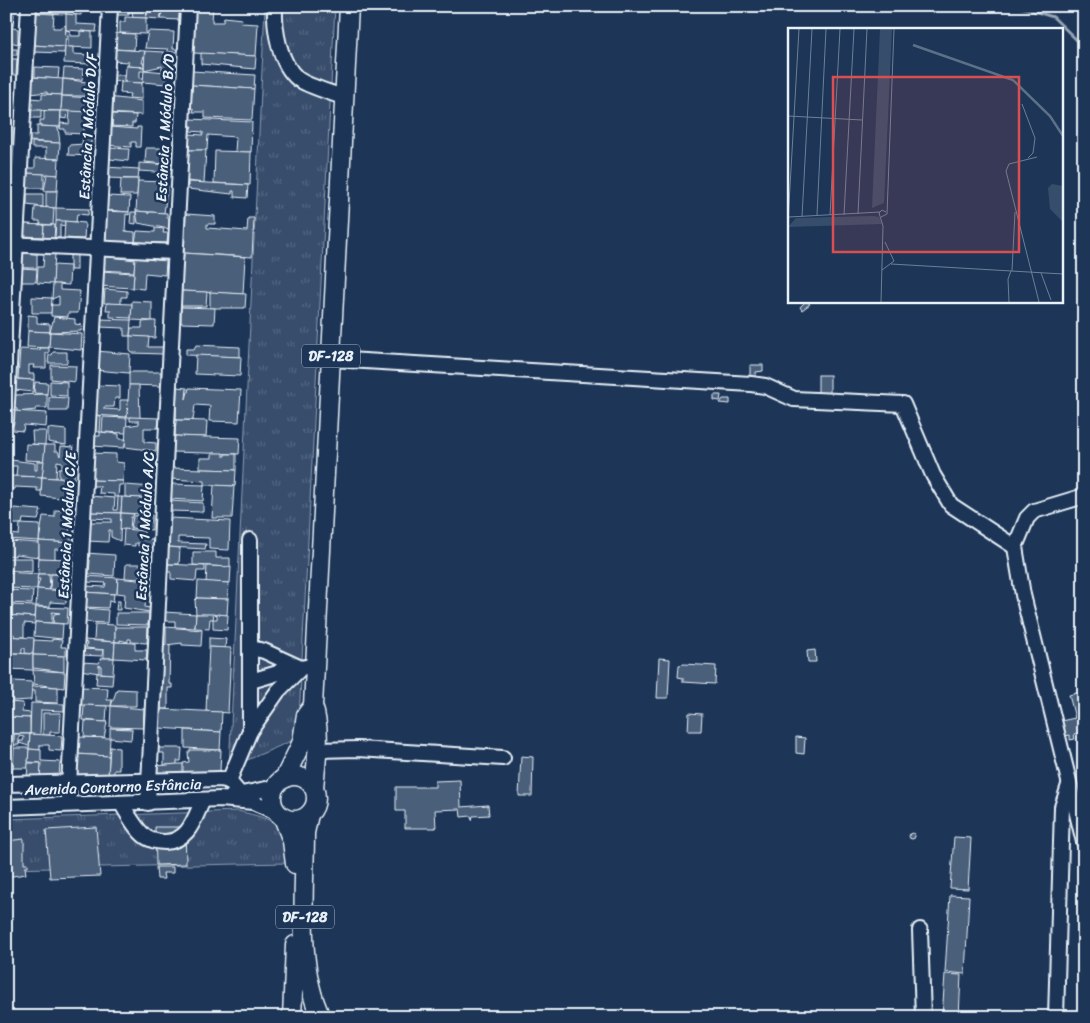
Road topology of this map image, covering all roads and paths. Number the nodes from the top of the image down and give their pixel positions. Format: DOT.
graph roads {
  1 [pos="29,6"];
  2 [pos="110,6"];
  3 [pos="188,6"];
  4 [pos="276,6"];
  5 [pos="349,6"];
  6 [pos="345,98"];
  7 [pos="11,244"];
  8 [pos="98,247"];
  9 [pos="174,252"];
  10 [pos="331,359"];
  11 [pos="6,420"];
  12 [pos="1084,496"];
  13 [pos="250,540"];
  14 [pos="1015,547"];
  15 [pos="251,648"];
  16 [pos="302,665"];
  17 [pos="251,681"];
  18 [pos="313,706"];
  19 [pos="250,731"];
  20 [pos="318,750"];
  21 [pos="503,758"];
  22 [pos="149,780"];
  23 [pos="229,781"];
  24 [pos="69,782"];
  25 [pos="280,783"];
  26 [pos="6,784"];
  27 [pos="1069,784"];
  28 [pos="314,788"];
  29 [pos="240,794"];
  30 [pos="221,799"];
  31 [pos="203,800"];
  32 [pos="121,803"];
  33 [pos="148,803"];
  34 [pos="68,804"];
  35 [pos="6,807"];
  36 [pos="309,814"];
  37 [pos="281,815"];
  38 [pos="1084,842"];
  39 [pos="920,930"];
  40 [pos="292,1017"];
  41 [pos="321,1017"];
  42 [pos="923,1017"];
  43 [pos="1056,1017"];
  1 -- 7 [label="street"];
  2 -- 8 [label="street, Estância 1 Módulo D/F"];
  3 -- 9 [label="street, Estância 1 Módulo B/D"];
  4 -- 6 [label="street"];
  5 -- 6 [label="main road, DF-128 / DF-128"];
  6 -- 10 [label="main road, DF-128 / DF-128"];
  7 -- 8 [label="street"];
  7 -- 11 [label="street"];
  8 -- 9 [label="street"];
  8 -- 24 [label="street, Estância 1 Módulo C/E"];
  9 -- 22 [label="street, Estância 1 Módulo A/C"];
  10 -- 14 [label="street"];
  10 -- 16 [label="main road, DF-128 / DF-128"];
  12 -- 14 [label="street"];
  13 -- 15 [label="street"];
  14 -- 27 [label="street"];
  15 -- 16 [label="street"];
  15 -- 17 [label="street"];
  16 -- 17 [label="street"];
  16 -- 18 [label="main road, DF-128 / DF-128"];
  16 -- 19 [label="street"];
  17 -- 19 [label="street"];
  18 -- 20 [label="main road, DF-128 / DF-128"];
  18 -- 25 [label="main road, DF-128 / DF-128"];
  19 -- 23 [label="street"];
  20 -- 21 [label="street"];
  20 -- 28 [label="main road, DF-128 / DF-128"];
  22 -- 23 [label="street"];
  22 -- 24 [label="street"];
  22 -- 33 [label="street, Estância 1 Módulo A/C"];
  23 -- 29 [label="street"];
  24 -- 26 [label="street"];
  24 -- 34 [label="street, Estância 1 Módulo C/E"];
  25 -- 28 [label="main road"];
  25 -- 29 [label="street, Avenida Contorno Estância"];
  25 -- 37 [label="main road, DF-128"];
  27 -- 38 [label="street"];
  27 -- 43 [label="street"];
  28 -- 36 [label="main road, DF-128"];
  29 -- 30 [label="street, Avenida Contorno Estância"];
  30 -- 31 [label="street, Avenida Contorno Estância"];
  30 -- 37 [label="street, Avenida Contorno Estância"];
  31 -- 32 [label="street"];
  31 -- 33 [label="street, Avenida Contorno Estância"];
  32 -- 33 [label="street, Avenida Contorno Estância"];
  32 -- 34 [label="street, Avenida Contorno Estância"];
  34 -- 35 [label="street, Avenida Contorno Estância"];
  36 -- 37 [label="main road"];
  36 -- 41 [label="main road, DF-128 / DF-128"];
  37 -- 40 [label="main road, DF-128 / DF-128"];
  39 -- 42 [label="street"];
}
